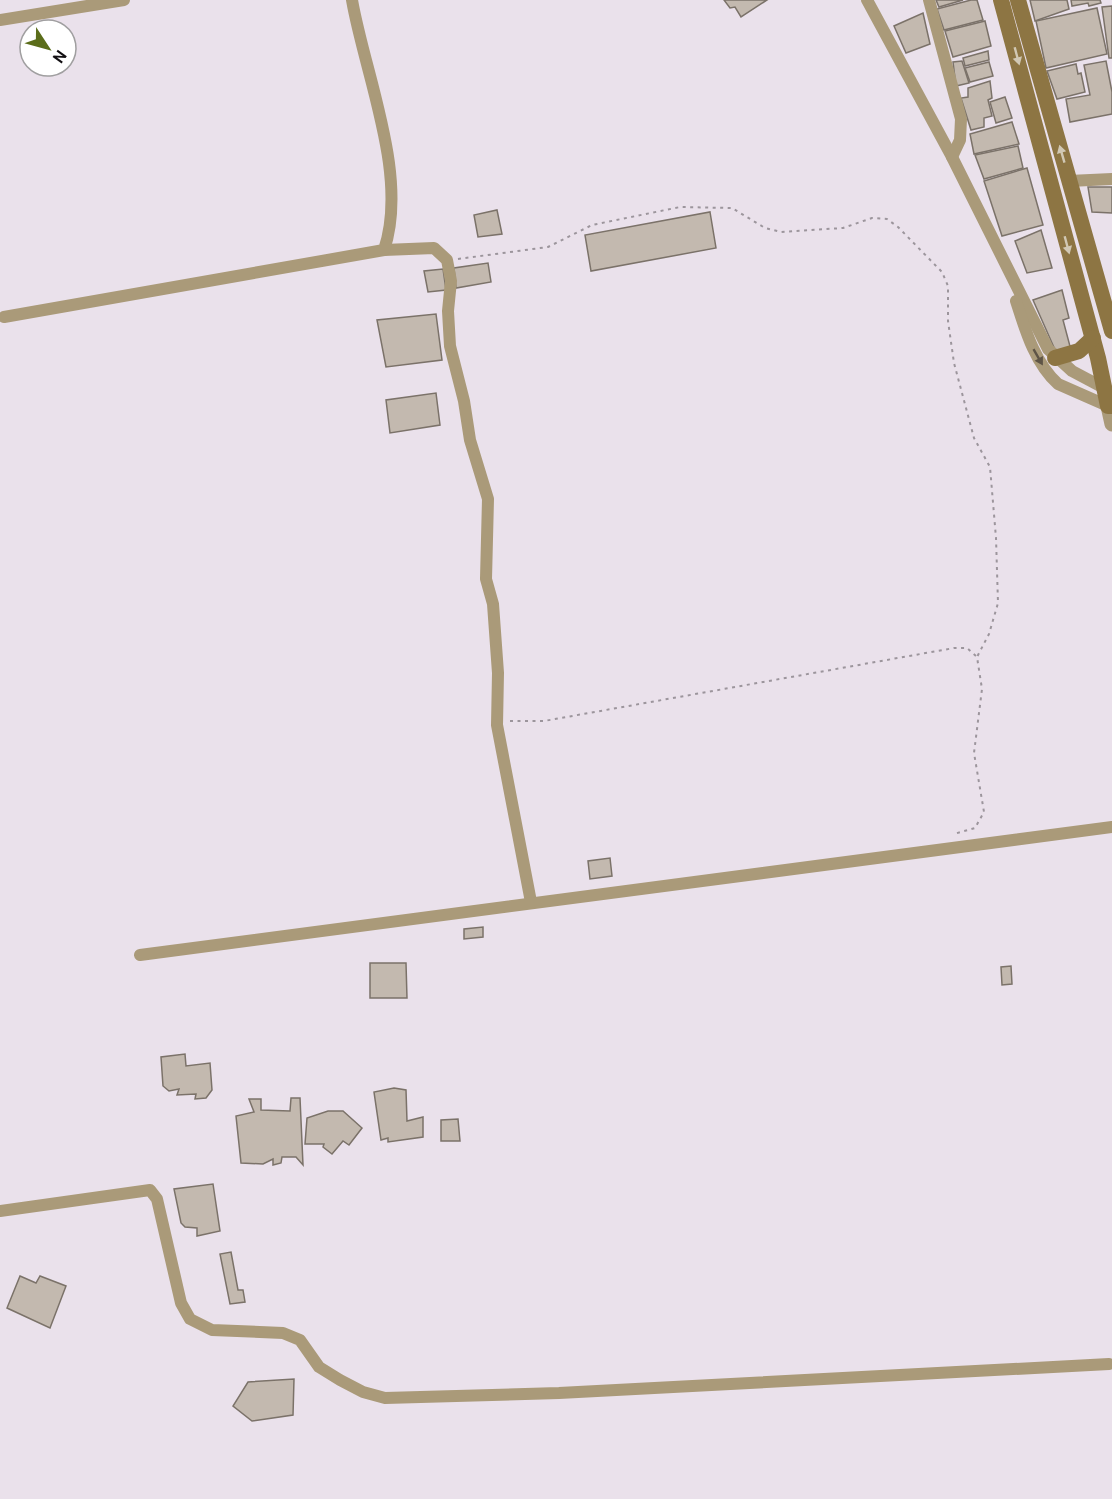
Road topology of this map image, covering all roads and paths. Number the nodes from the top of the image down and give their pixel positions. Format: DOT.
graph roads {
  1 [pos="124,0"];
  2 [pos="352,0"];
  3 [pos="867,0"];
  4 [pos="929,0"];
  5 [pos="1001,0"];
  6 [pos="1018,0"];
  7 [pos="0,20"];
  8 [pos="952,157"];
  9 [pos="1112,179"];
  10 [pos="1069,181"];
  11 [pos="384,250"];
  12 [pos="447,260"];
  13 [pos="1003,263"];
  14 [pos="4,317"];
  15 [pos="1112,331"];
  16 [pos="1093,338"];
  17 [pos="1055,358"];
  18 [pos="1108,388"];
  19 [pos="1110,406"];
  20 [pos="1112,424"];
  21 [pos="977,657"];
  22 [pos="497,718"];
  23 [pos="1112,827"];
  24 [pos="947,835"];
  25 [pos="531,902"];
  26 [pos="140,955"];
  27 [pos="0,1211"];
  28 [pos="1108,1364"];
  1 -- 7 [label="street"];
  2 -- 11 [label="street"];
  3 -- 8 [label="street"];
  4 -- 8 [label="street"];
  5 -- 16 [label="main road, one-way"];
  10 -- 6 [label="main road, one-way"];
  8 -- 13 [label="street"];
  9 -- 10 [label="street"];
  10 -- 15 [label="main road"];
  11 -- 12 [label="street"];
  11 -- 14 [label="street"];
  12 -- 21 [label="path"];
  12 -- 22 [label="street"];
  13 -- 17 [label="street"];
  13 -- 19 [label="street, one-way"];
  16 -- 17 [label="main road"];
  16 -- 18 [label="main road"];
  17 -- 18 [label="street"];
  18 -- 19 [label="main road"];
  19 -- 20 [label="street"];
  21 -- 22 [label="path"];
  21 -- 24 [label="path"];
  22 -- 25 [label="street"];
  23 -- 25 [label="street"];
  25 -- 26 [label="street"];
  27 -- 28 [label="street"];
}
